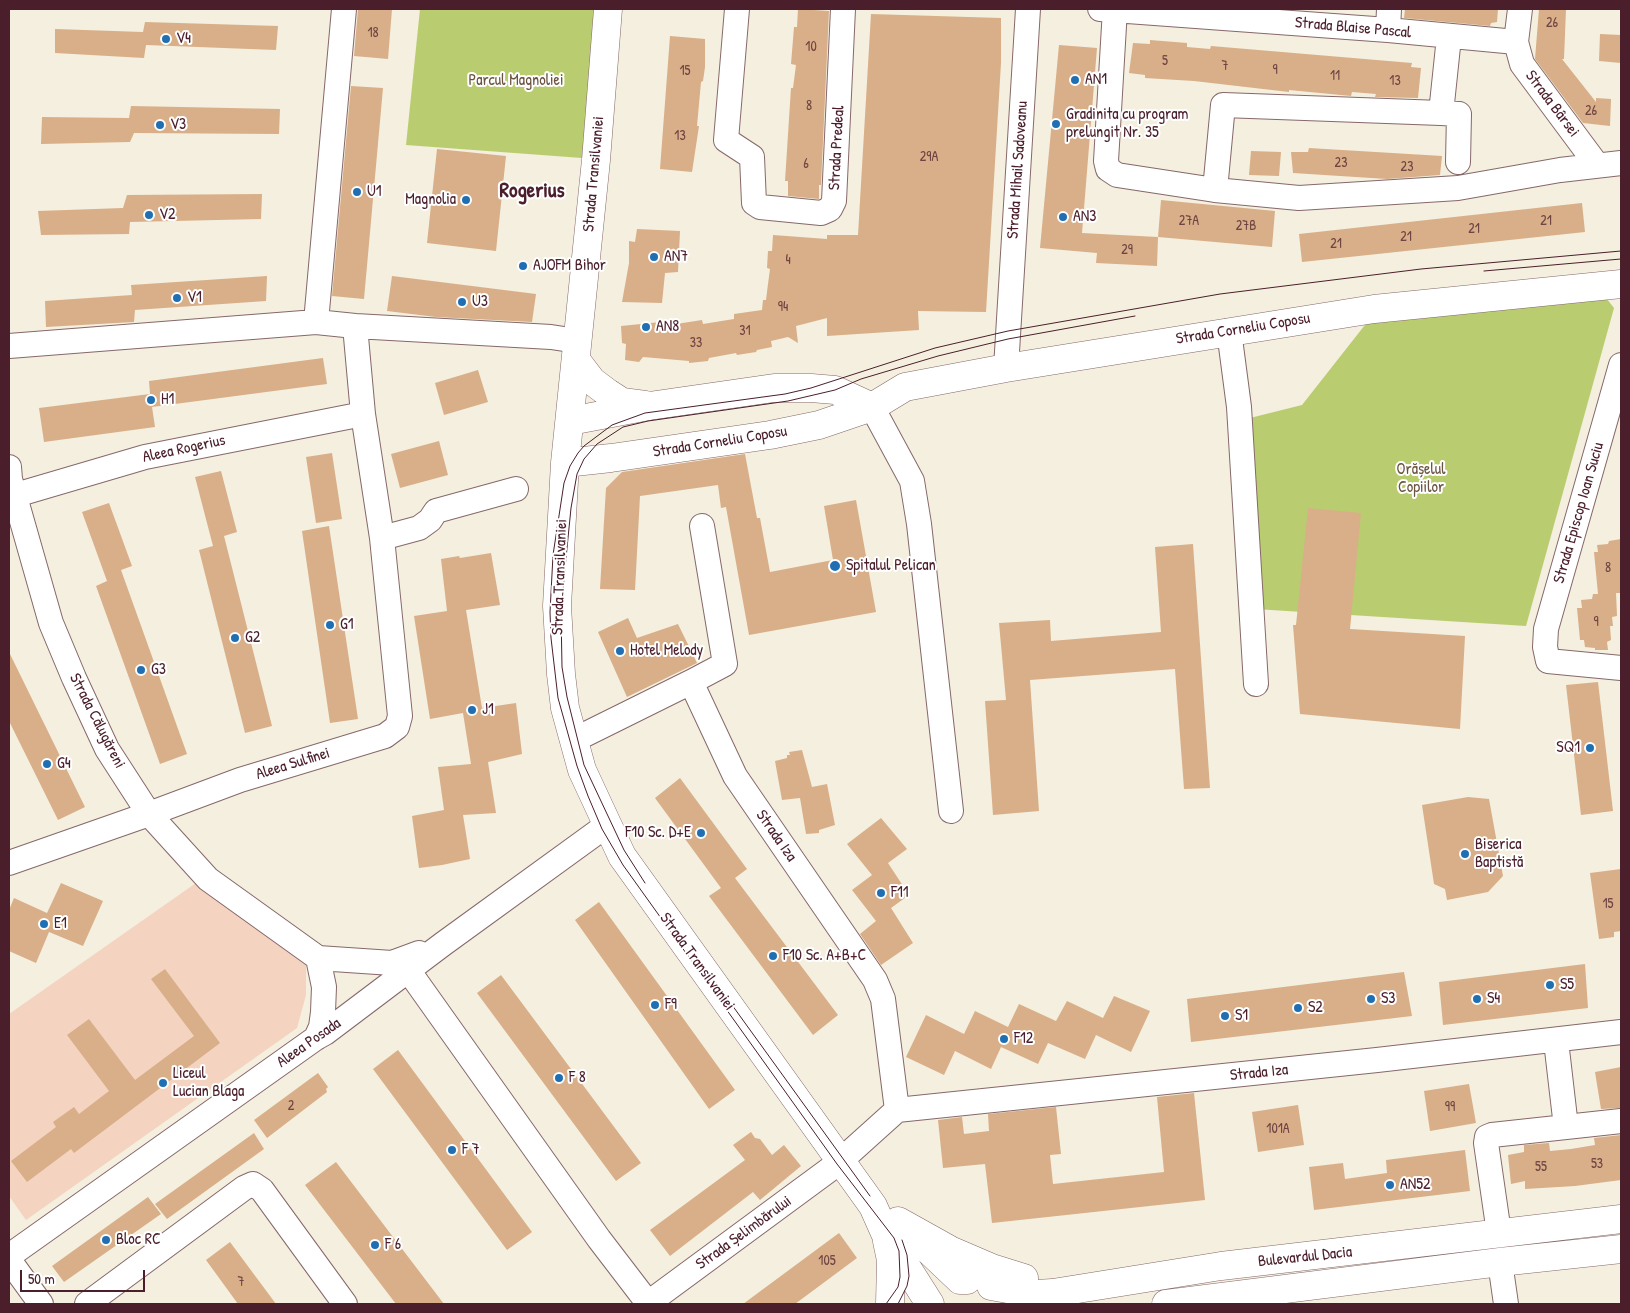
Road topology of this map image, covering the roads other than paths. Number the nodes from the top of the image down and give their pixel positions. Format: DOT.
graph roads {
  1 [pos="344,9"];
  2 [pos="608,9"];
  3 [pos="737,9"];
  4 [pos="843,9"];
  5 [pos="1028,9"];
  6 [pos="1100,9"];
  7 [pos="1115,9"];
  8 [pos="1520,9"];
  9 [pos="1389,20"];
  10 [pos="1449,37"];
  11 [pos="1516,42"];
  12 [pos="1441,113"];
  13 [pos="1458,162"];
  14 [pos="1621,162"];
  15 [pos="1597,165"];
  16 [pos="1215,190"];
  17 [pos="1621,284"];
  18 [pos="316,322"];
  19 [pos="355,326"];
  20 [pos="1229,331"];
  21 [pos="9,346"];
  22 [pos="577,350"];
  23 [pos="1621,365"];
  24 [pos="1006,368"];
  25 [pos="649,406"];
  26 [pos="872,407"];
  27 [pos="363,414"];
  28 [pos="570,421"];
  29 [pos="565,463"];
  30 [pos="9,467"];
  31 [pos="516,490"];
  32 [pos="12,496"];
  33 [pos="702,526"];
  34 [pos="382,538"];
  35 [pos="1620,674"];
  36 [pos="691,682"];
  37 [pos="1256,684"];
  38 [pos="574,740"];
  39 [pos="952,811"];
  40 [pos="149,814"];
  41 [pos="607,825"];
  42 [pos="9,863"];
  43 [pos="442,945"];
  44 [pos="318,958"];
  45 [pos="408,970"];
  46 [pos="1621,1032"];
  47 [pos="316,1038"];
  48 [pos="1556,1041"];
  49 [pos="897,1110"];
  50 [pos="1621,1121"];
  51 [pos="1566,1127"];
  52 [pos="841,1161"];
  53 [pos="1621,1219"];
  54 [pos="892,1227"];
  55 [pos="1499,1233"];
  56 [pos="1621,1249"];
  57 [pos="9,1258"];
  58 [pos="1500,1262"];
  59 [pos="1221,1266"];
  60 [pos="988,1290"];
  61 [pos="1256,1294"];
  62 [pos="41,1304"];
  63 [pos="86,1304"];
  64 [pos="345,1304"];
  65 [pos="648,1304"];
  66 [pos="890,1304"];
  67 [pos="930,1304"];
  68 [pos="935,1304"];
  69 [pos="1166,1304"];
  70 [pos="1223,1304"];
  71 [pos="1506,1304"];
  1 -- 18 [label="street"];
  2 -- 22 [label="main road, Strada Transilvaniei"];
  3 -- 4 [label="street, Strada Predeal"];
  5 -- 24 [label="street, Strada Mihail Sadoveanu"];
  6 -- 7 [label="street, Strada Blaise Pascal"];
  7 -- 9 [label="street, Strada Blaise Pascal"];
  7 -- 16 [label="street"];
  8 -- 11 [label="street, Strada Bârsei"];
  9 -- 10 [label="street, Strada Blaise Pascal"];
  10 -- 11 [label="street, Strada Blaise Pascal"];
  10 -- 12 [label="street"];
  11 -- 15 [label="street, Strada Bârsei"];
  12 -- 13 [label="street"];
  12 -- 16 [label="street"];
  14 -- 15 [label="street"];
  15 -- 16 [label="street"];
  17 -- 20 [label="main road, Strada Corneliu Coposu"];
  18 -- 19 [label="street"];
  18 -- 21 [label="street"];
  19 -- 22 [label="street"];
  19 -- 27 [label="street, Aleea Sulfinei"];
  20 -- 24 [label="main road, Strada Corneliu Coposu"];
  20 -- 37 [label="street"];
  22 -- 25 [label="main road"];
  22 -- 28 [label="main road, Strada Transilvaniei"];
  23 -- 35 [label="street, Strada Episcop Ioan Suciu"];
  24 -- 26 [label="main road, Strada Corneliu Coposu"];
  25 -- 26 [label="main road"];
  25 -- 28 [label="main road"];
  26 -- 29 [label="main road, Strada Corneliu Coposu"];
  26 -- 39 [label="street"];
  27 -- 32 [label="street, Aleea Rogerius"];
  27 -- 34 [label="street, Aleea Sulfinei"];
  28 -- 29 [label="main road, Strada Transilvaniei"];
  29 -- 38 [label="main road, Strada Transilvaniei"];
  30 -- 32 [label="street, Strada Călugăreni"];
  31 -- 34 [label="street"];
  32 -- 40 [label="street, Strada Călugăreni"];
  33 -- 36 [label="street"];
  34 -- 40 [label="street, Aleea Sulfinei"];
  36 -- 38 [label="street"];
  36 -- 49 [label="street, Strada Iza"];
  38 -- 41 [label="main road, Strada Transilvaniei"];
  40 -- 42 [label="street, Aleea Sulfinei"];
  40 -- 44 [label="street, Strada Călugăreni"];
  41 -- 43 [label="street, Aleea Posada"];
  41 -- 52 [label="main road, Strada Transilvaniei"];
  43 -- 44 [label="street"];
  43 -- 45 [label="street, Aleea Posada"];
  44 -- 47 [label="street"];
  45 -- 47 [label="street, Aleea Posada"];
  45 -- 65 [label="street"];
  46 -- 48 [label="street, Strada Iza"];
  47 -- 57 [label="street, Aleea Posada"];
  48 -- 49 [label="street, Strada Iza"];
  48 -- 51 [label="street"];
  49 -- 52 [label="street"];
  50 -- 51 [label="street"];
  51 -- 55 [label="street"];
  52 -- 54 [label="main road, Strada Transilvaniei"];
  52 -- 65 [label="street, Strada Șelimbărului"];
  53 -- 55 [label="main road, Bulevardul Dacia"];
  54 -- 59 [label="main road"];
  54 -- 60 [label="main road, Strada Transilvaniei"];
  54 -- 66 [label="main road"];
  54 -- 67 [label="main road, Strada Transilvaniei"];
  55 -- 59 [label="main road, Bulevardul Dacia"];
  56 -- 58 [label="main road, Bulevardul Dacia"];
  57 -- 62 [label="street"];
  58 -- 61 [label="main road, Bulevardul Dacia"];
  58 -- 71 [label="street"];
  59 -- 60 [label="main road, Bulevardul Dacia"];
  60 -- 68 [label="main road"];
  61 -- 69 [label="main road, Bulevardul Dacia"];
  61 -- 70 [label="main road"];
  63 -- 64 [label="street"];
}
